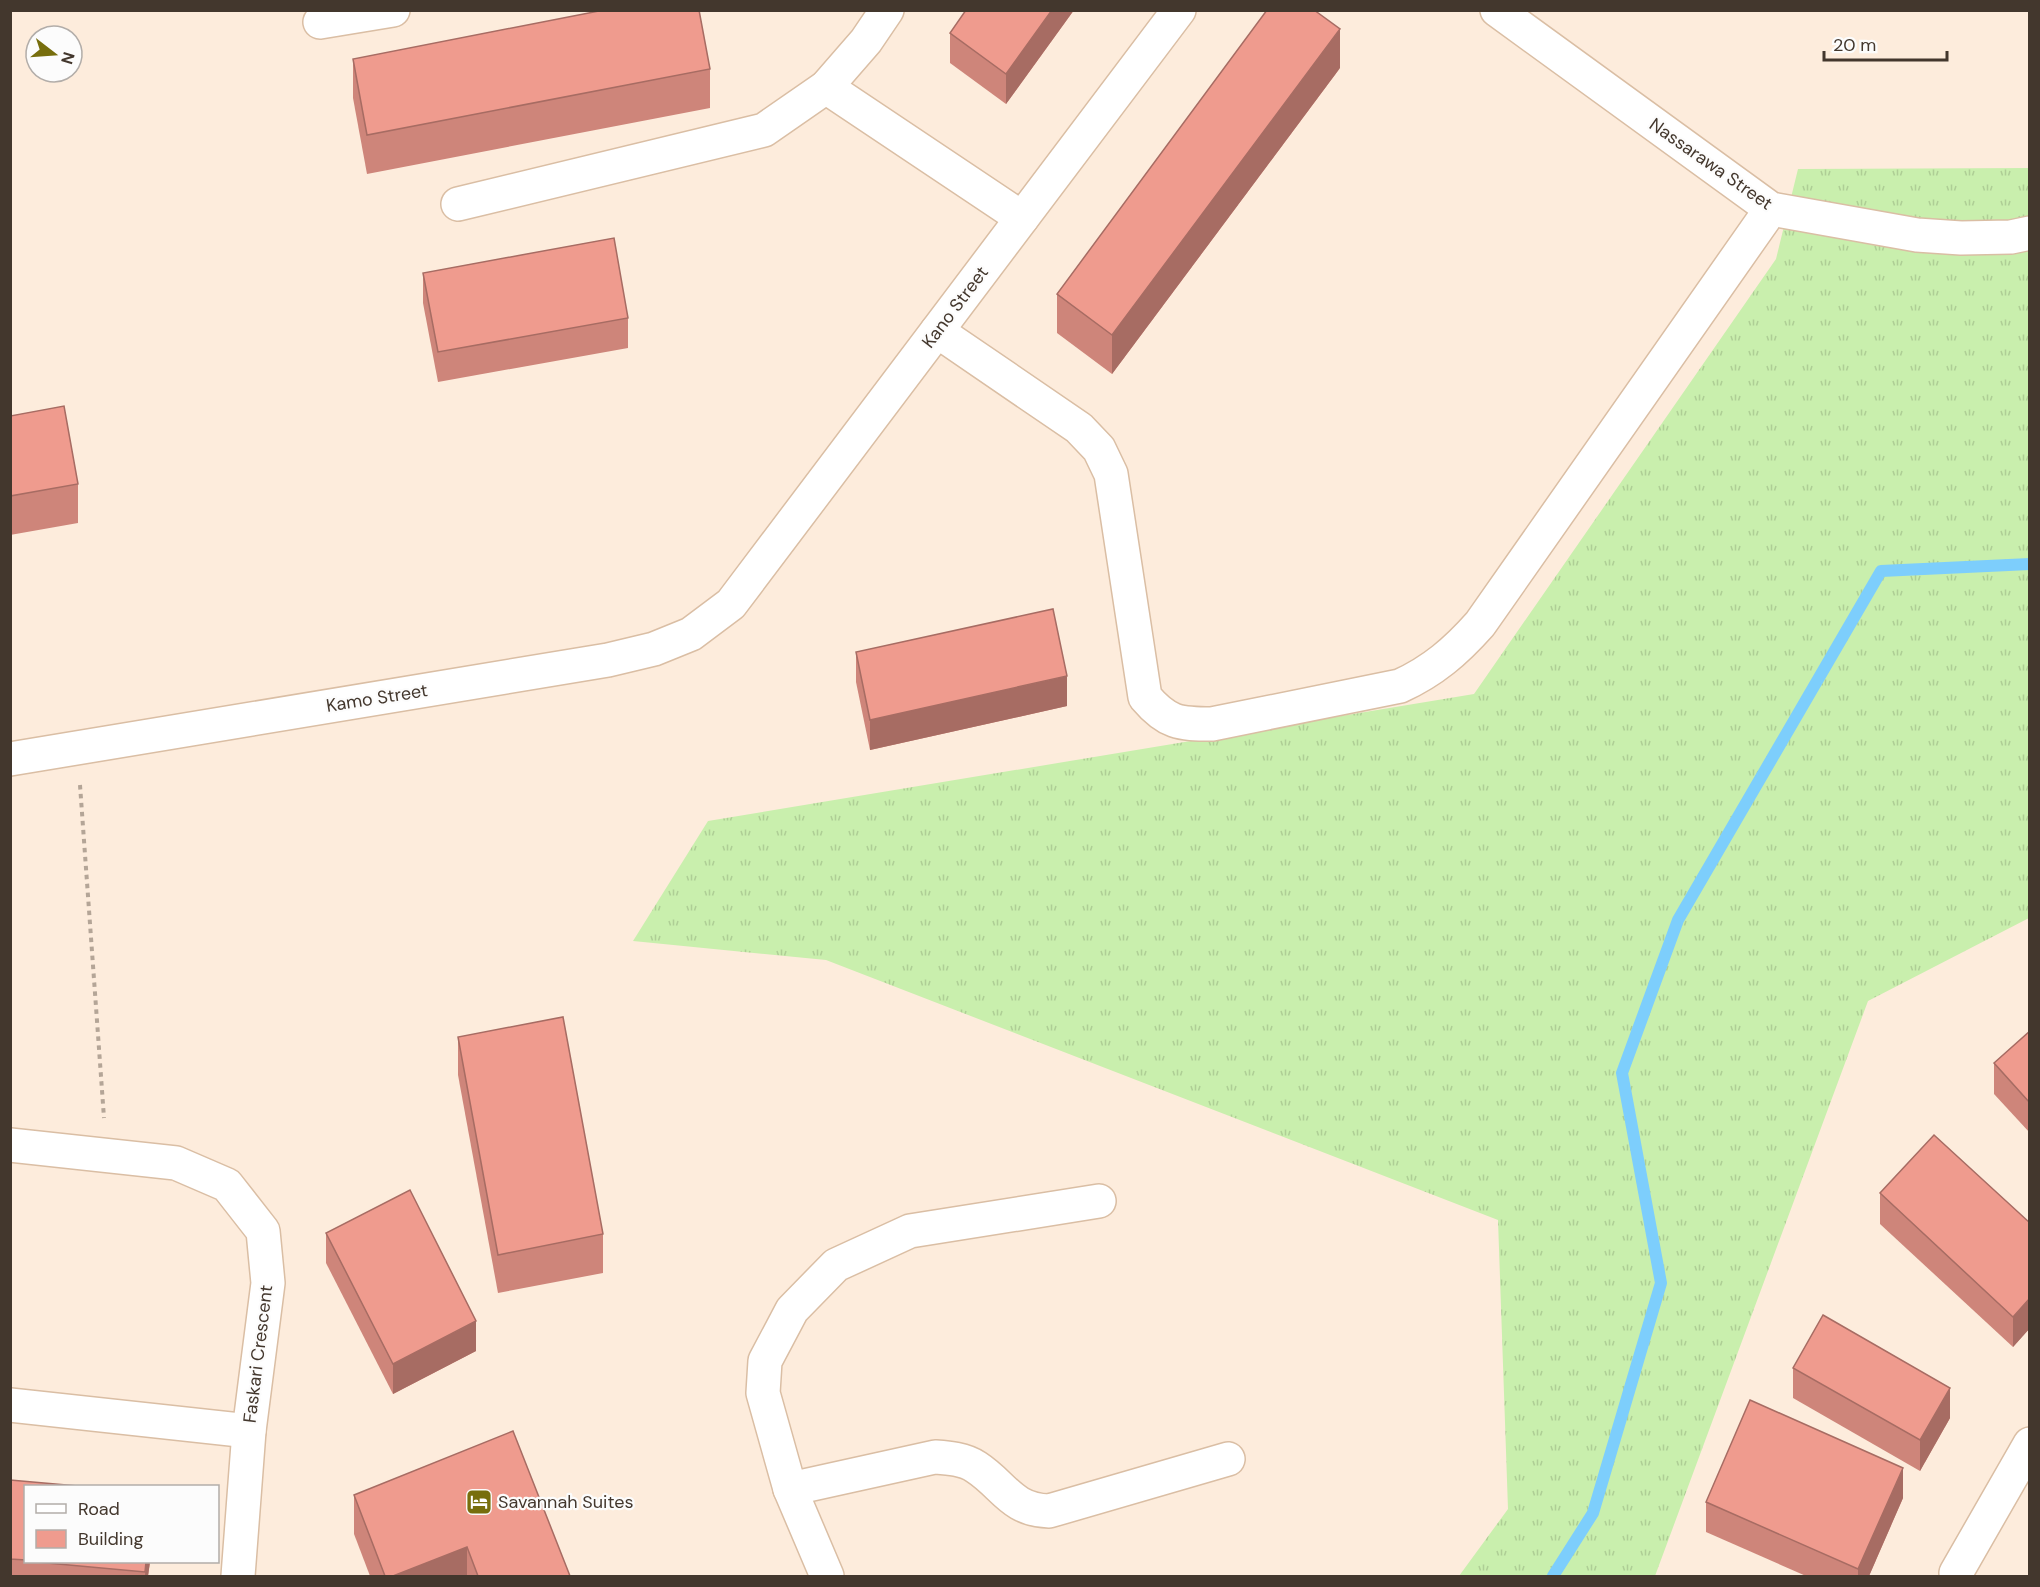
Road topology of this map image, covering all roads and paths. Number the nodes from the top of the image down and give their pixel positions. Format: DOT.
graph roads {
  1 [pos="393,10"];
  2 [pos="887,10"];
  3 [pos="1179,10"];
  4 [pos="1497,10"];
  5 [pos="320,22"];
  6 [pos="826,87"];
  7 [pos="458,204"];
  8 [pos="1771,209"];
  9 [pos="1022,218"];
  10 [pos="2030,233"];
  11 [pos="937,331"];
  12 [pos="730,604"];
  13 [pos="77,748"];
  14 [pos="10,759"];
  15 [pos="10,1145"];
  16 [pos="107,1155"];
  17 [pos="1099,1201"];
  18 [pos="10,1405"];
  19 [pos="249,1431"];
  20 [pos="2030,1444"];
  21 [pos="1228,1459"];
  22 [pos="790,1489"];
  23 [pos="1956,1573"];
  24 [pos="238,1576"];
  25 [pos="827,1576"];
  1 -- 5 [label="street"];
  2 -- 6 [label="street"];
  3 -- 9 [label="street, Kano Street"];
  4 -- 8 [label="street, Nassarawa Street"];
  6 -- 7 [label="street"];
  6 -- 9 [label="street"];
  8 -- 10 [label="street, Nassarawa Street"];
  8 -- 11 [label="street"];
  9 -- 11 [label="street, Kano Street"];
  11 -- 12 [label="street, Kano Street"];
  12 -- 13 [label="street, Kamo Street"];
  13 -- 14 [label="street, Kamo Street"];
  13 -- 16 [label="path"];
  15 -- 16 [label="street, Faskari Crescent"];
  16 -- 19 [label="street, Faskari Crescent"];
  17 -- 22 [label="street"];
  18 -- 19 [label="street"];
  19 -- 24 [label="street, Faskari Crescent"];
  20 -- 23 [label="street"];
  21 -- 22 [label="street"];
  22 -- 25 [label="street"];
}
